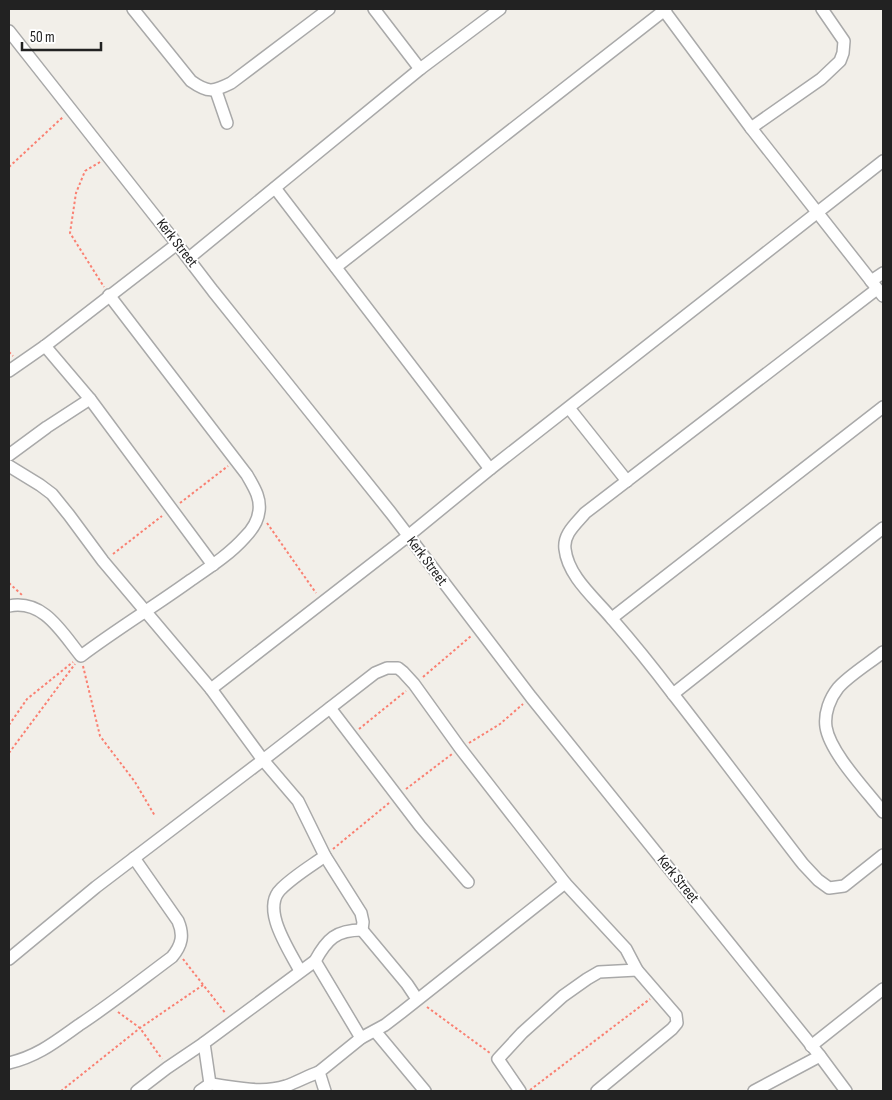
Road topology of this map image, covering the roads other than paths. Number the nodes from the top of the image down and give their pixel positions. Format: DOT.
graph roads {
  1 [pos="133,9"];
  2 [pos="329,9"];
  3 [pos="374,9"];
  4 [pos="500,9"];
  5 [pos="664,9"];
  6 [pos="822,9"];
  7 [pos="9,31"];
  8 [pos="420,68"];
  9 [pos="216,91"];
  10 [pos="227,122"];
  11 [pos="751,128"];
  12 [pos="883,160"];
  13 [pos="275,188"];
  14 [pos="818,212"];
  15 [pos="177,244"];
  16 [pos="189,258"];
  17 [pos="336,267"];
  18 [pos="883,273"];
  19 [pos="877,289"];
  20 [pos="109,295"];
  21 [pos="45,346"];
  22 [pos="9,371"];
  23 [pos="90,399"];
  24 [pos="883,407"];
  25 [pos="569,408"];
  26 [pos="9,456"];
  27 [pos="9,466"];
  28 [pos="490,469"];
  29 [pos="627,481"];
  30 [pos="883,528"];
  31 [pos="408,536"];
  32 [pos="213,565"];
  33 [pos="9,606"];
  34 [pos="146,612"];
  35 [pos="612,618"];
  36 [pos="883,652"];
  37 [pos="211,689"];
  38 [pos="673,694"];
  39 [pos="330,708"];
  40 [pos="263,760"];
  41 [pos="883,812"];
  42 [pos="883,854"];
  43 [pos="325,856"];
  44 [pos="134,858"];
  45 [pos="468,882"];
  46 [pos="565,883"];
  47 [pos="362,930"];
  48 [pos="9,959"];
  49 [pos="315,961"];
  50 [pos="637,970"];
  51 [pos="300,971"];
  52 [pos="883,989"];
  53 [pos="417,999"];
  54 [pos="375,1031"];
  55 [pos="361,1038"];
  56 [pos="204,1043"];
  57 [pos="811,1046"];
  58 [pos="820,1056"];
  59 [pos="9,1063"];
  60 [pos="319,1072"];
  61 [pos="210,1084"];
  62 [pos="137,1091"];
  63 [pos="200,1091"];
  64 [pos="325,1091"];
  65 [pos="425,1091"];
  66 [pos="520,1091"];
  67 [pos="597,1091"];
  68 [pos="754,1091"];
  69 [pos="846,1091"];
  1 -- 9 [label="street"];
  2 -- 9 [label="street"];
  3 -- 8 [label="street"];
  4 -- 8 [label="street"];
  5 -- 11 [label="street"];
  5 -- 17 [label="street"];
  6 -- 11 [label="street"];
  7 -- 15 [label="street, Kerk Street"];
  8 -- 13 [label="street"];
  9 -- 10 [label="street"];
  11 -- 14 [label="street"];
  12 -- 14 [label="street"];
  13 -- 16 [label="street"];
  13 -- 17 [label="street"];
  14 -- 19 [label="street"];
  14 -- 25 [label="street"];
  15 -- 16 [label="street, Kerk Street"];
  15 -- 20 [label="street"];
  16 -- 31 [label="street, Kerk Street"];
  17 -- 28 [label="street"];
  18 -- 19 [label="street"];
  19 -- 29 [label="street"];
  20 -- 21 [label="street"];
  20 -- 32 [label="street"];
  21 -- 22 [label="street"];
  21 -- 23 [label="street"];
  23 -- 26 [label="street"];
  23 -- 32 [label="street"];
  24 -- 35 [label="street"];
  25 -- 28 [label="street"];
  25 -- 29 [label="street"];
  27 -- 34 [label="street"];
  28 -- 31 [label="street"];
  29 -- 35 [label="street"];
  30 -- 38 [label="street"];
  31 -- 37 [label="street"];
  31 -- 57 [label="street, Kerk Street"];
  32 -- 34 [label="street"];
  33 -- 34 [label="street"];
  34 -- 37 [label="street"];
  35 -- 38 [label="street"];
  36 -- 41 [label="street"];
  37 -- 40 [label="street"];
  38 -- 42 [label="street"];
  39 -- 40 [label="street"];
  39 -- 45 [label="street"];
  39 -- 46 [label="street"];
  40 -- 43 [label="street"];
  40 -- 44 [label="street"];
  43 -- 47 [label="street"];
  43 -- 51 [label="street"];
  44 -- 48 [label="street"];
  44 -- 59 [label="street"];
  46 -- 50 [label="street"];
  46 -- 53 [label="street"];
  47 -- 49 [label="street"];
  47 -- 53 [label="street"];
  49 -- 51 [label="street"];
  49 -- 55 [label="street"];
  50 -- 66 [label="street"];
  50 -- 67 [label="street"];
  51 -- 56 [label="street"];
  52 -- 57 [label="street"];
  53 -- 54 [label="street"];
  54 -- 55 [label="street"];
  54 -- 65 [label="street"];
  55 -- 60 [label="street"];
  56 -- 61 [label="street"];
  56 -- 62 [label="street"];
  57 -- 58 [label="street, Kerk Street"];
  58 -- 68 [label="street"];
  58 -- 69 [label="street, Kerk Street"];
  60 -- 61 [label="street"];
  60 -- 64 [label="street"];
  61 -- 63 [label="street"];
}
